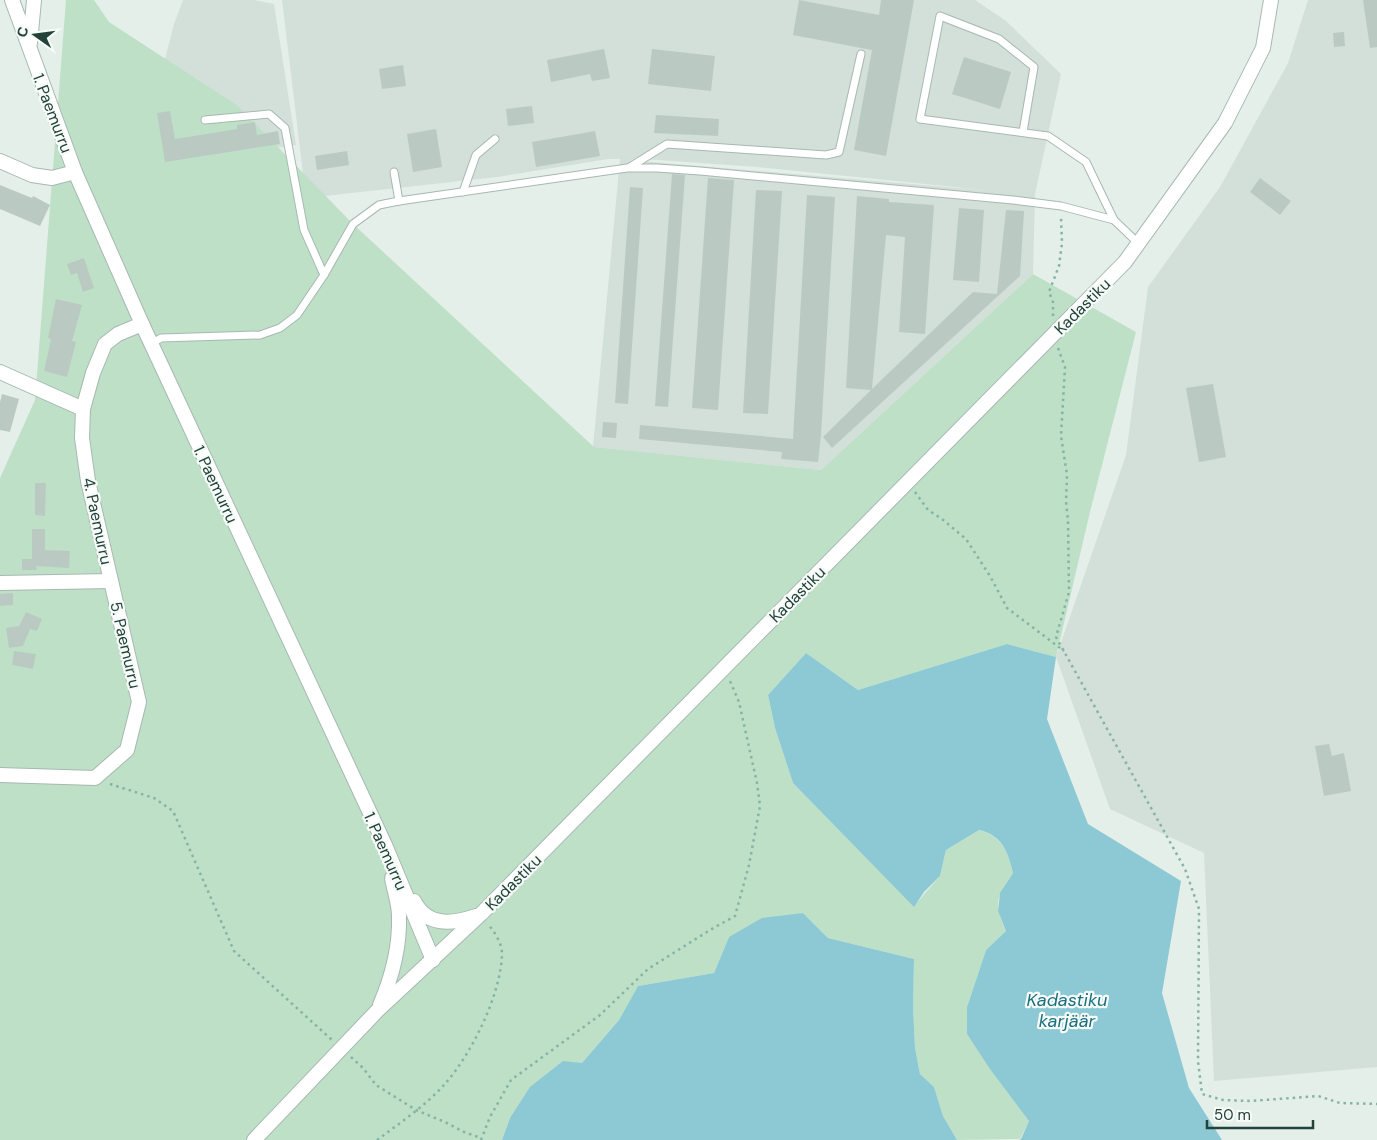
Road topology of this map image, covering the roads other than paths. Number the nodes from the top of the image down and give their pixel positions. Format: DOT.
graph roads {
  1 [pos="12,0"];
  2 [pos="34,0"];
  3 [pos="1271,0"];
  4 [pos="29,48"];
  5 [pos="861,54"];
  6 [pos="205,120"];
  7 [pos="1023,132"];
  8 [pos="495,139"];
  9 [pos="0,161"];
  10 [pos="627,168"];
  11 [pos="75,172"];
  12 [pos="394,172"];
  13 [pos="463,192"];
  14 [pos="399,200"];
  15 [pos="1114,220"];
  16 [pos="1138,243"];
  17 [pos="324,275"];
  18 [pos="142,324"];
  19 [pos="151,344"];
  20 [pos="0,372"];
  21 [pos="83,409"];
  22 [pos="111,581"];
  23 [pos="0,583"];
  24 [pos="0,775"];
  25 [pos="385,845"];
  26 [pos="481,914"];
  27 [pos="433,960"];
  28 [pos="377,1011"];
  29 [pos="254,1140"];
  1 -- 4 [label="street"];
  2 -- 4 [label="street, 1. Paemurru"];
  3 -- 16 [label="street, Kadastiku"];
  4 -- 11 [label="street, 1. Paemurru"];
  5 -- 10 [label="lane"];
  6 -- 17 [label="lane"];
  7 -- 7 [label="lane"];
  7 -- 15 [label="lane"];
  8 -- 13 [label="lane"];
  9 -- 11 [label="street"];
  10 -- 13 [label="lane"];
  10 -- 15 [label="lane"];
  11 -- 18 [label="street, 1. Paemurru"];
  12 -- 14 [label="lane"];
  13 -- 14 [label="lane"];
  14 -- 17 [label="lane"];
  15 -- 16 [label="lane"];
  16 -- 26 [label="street, Kadastiku"];
  17 -- 19 [label="lane"];
  18 -- 19 [label="street, 1. Paemurru"];
  18 -- 21 [label="street, 4. Paemurru"];
  19 -- 25 [label="street, 1. Paemurru"];
  20 -- 21 [label="street"];
  21 -- 22 [label="street, 4. Paemurru"];
  22 -- 23 [label="street, 4. Paemurru"];
  22 -- 24 [label="street, 5. Paemurru"];
  25 -- 26 [label="street"];
  25 -- 27 [label="street, 1. Paemurru"];
  25 -- 28 [label="street"];
  26 -- 27 [label="street, Kadastiku"];
  27 -- 28 [label="street, Kadastiku"];
  28 -- 29 [label="street, Kadastiku"];
}
